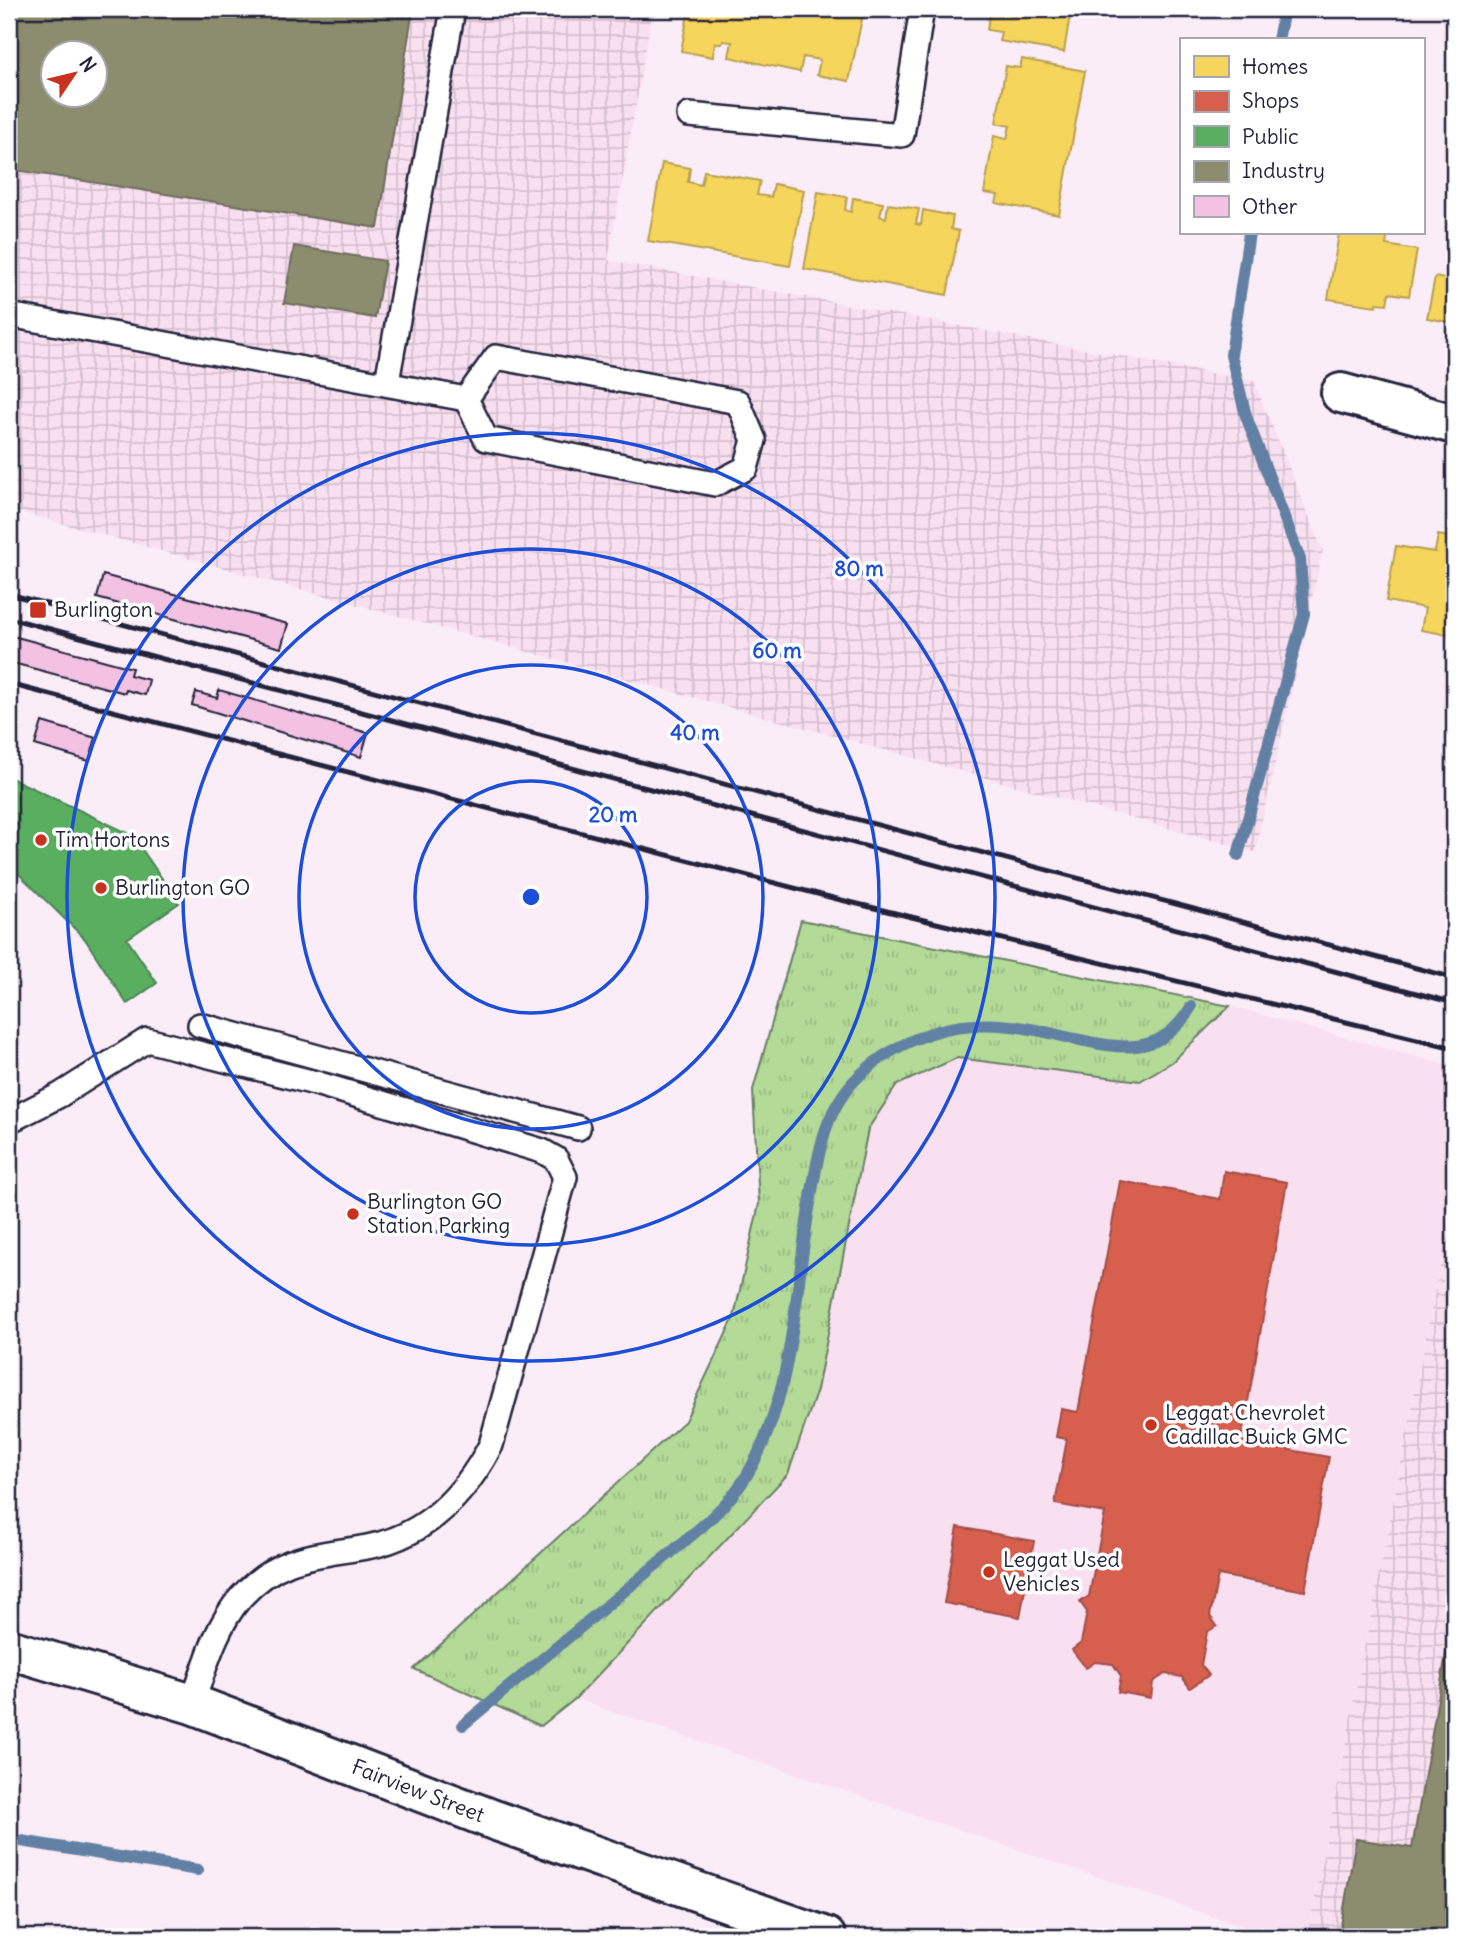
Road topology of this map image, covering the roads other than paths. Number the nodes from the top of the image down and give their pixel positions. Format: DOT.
graph roads {
  1 [pos="453,9"];
  2 [pos="922,9"];
  3 [pos="689,115"];
  4 [pos="9,315"];
  5 [pos="387,382"];
  6 [pos="1341,393"];
  7 [pos="466,399"];
  8 [pos="1454,424"];
  9 [pos="200,1025"];
  10 [pos="9,1121"];
  11 [pos="578,1128"];
  12 [pos="9,1649"];
  13 [pos="192,1703"];
  14 [pos="826,1937"];
  1 -- 5 [label="lane"];
  2 -- 3 [label="lane"];
  4 -- 5 [label="lane"];
  5 -- 7 [label="lane"];
  6 -- 8 [label="main road"];
  7 -- 7 [label="lane"];
  9 -- 11 [label="lane"];
  10 -- 13 [label="lane"];
  12 -- 13 [label="main road, Fairview Street"];
  13 -- 14 [label="main road, Fairview Street"];
}
